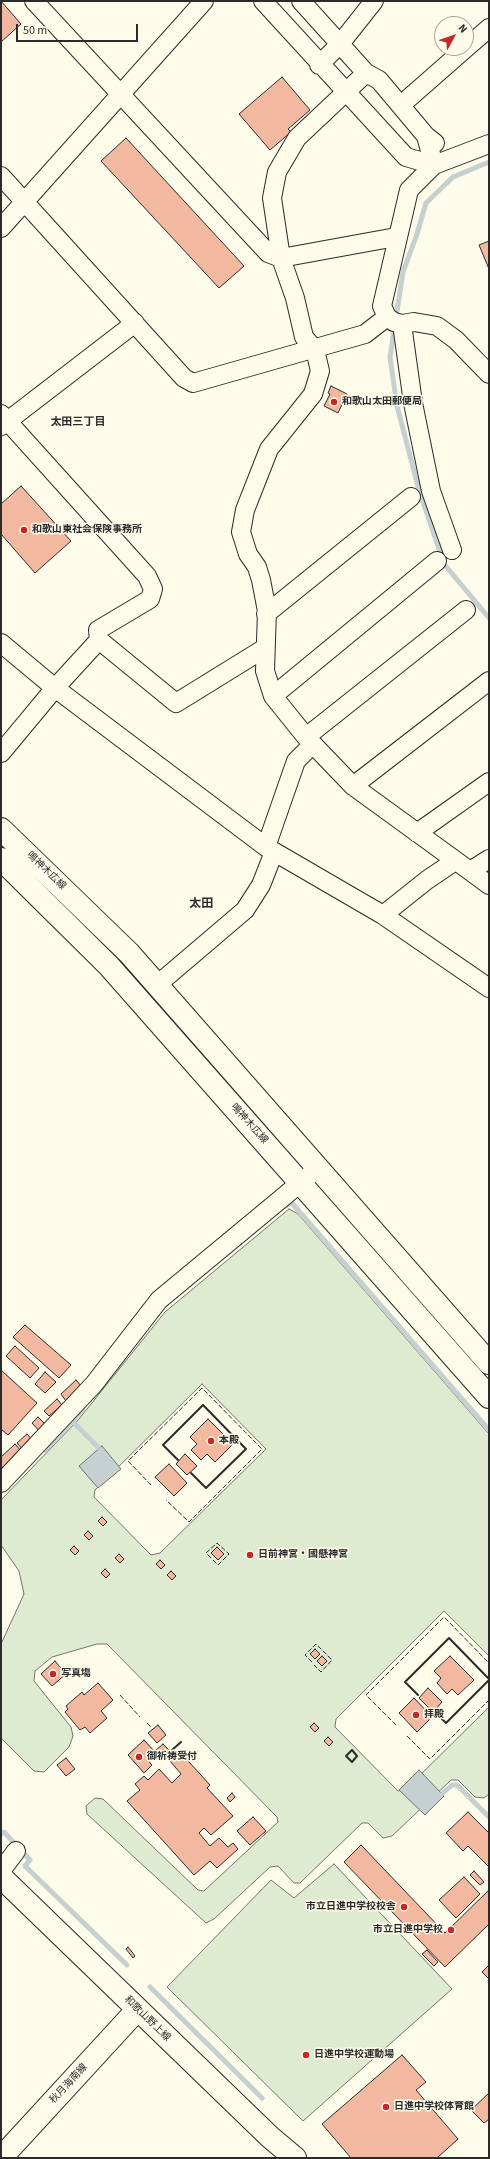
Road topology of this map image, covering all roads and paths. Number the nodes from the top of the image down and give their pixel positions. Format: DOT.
graph roads {
  1 [pos="34,1"];
  2 [pos="204,1"];
  3 [pos="263,1"];
  4 [pos="301,1"];
  5 [pos="374,1"];
  6 [pos="489,28"];
  7 [pos="474,41"];
  8 [pos="340,44"];
  9 [pos="457,56"];
  10 [pos="319,64"];
  11 [pos="366,73"];
  12 [pos="345,93"];
  13 [pos="120,96"];
  14 [pos="401,105"];
  15 [pos="426,136"];
  16 [pos="489,144"];
  17 [pos="463,154"];
  18 [pos="406,157"];
  19 [pos="434,165"];
  20 [pos="1,176"];
  21 [pos="409,190"];
  22 [pos="25,202"];
  23 [pos="1,228"];
  24 [pos="396,237"];
  25 [pos="281,258"];
  26 [pos="395,320"];
  27 [pos="135,323"];
  28 [pos="315,350"];
  29 [pos="489,374"];
  30 [pos="3,420"];
  31 [pos="411,497"];
  32 [pos="452,550"];
  33 [pos="436,561"];
  34 [pos="466,610"];
  35 [pos="266,614"];
  36 [pos="99,640"];
  37 [pos="1,643"];
  38 [pos="265,648"];
  39 [pos="489,681"];
  40 [pos="55,688"];
  41 [pos="273,696"];
  42 [pos="309,741"];
  43 [pos="1,753"];
  44 [pos="489,782"];
  45 [pos="353,786"];
  46 [pos="1,829"];
  47 [pos="416,834"];
  48 [pos="270,849"];
  49 [pos="25,850"];
  50 [pos="489,859"];
  51 [pos="456,861"];
  52 [pos="3,866"];
  53 [pos="470,871"];
  54 [pos="489,885"];
  55 [pos="383,915"];
  56 [pos="157,985"];
  57 [pos="489,988"];
  58 [pos="318,1168"];
  59 [pos="301,1182"];
  60 [pos="489,1363"];
  61 [pos="489,1397"];
  62 [pos="1,1483"];
  63 [pos="16,1851"];
  64 [pos="1,1871"];
  65 [pos="1,1877"];
  66 [pos="137,2010"];
  67 [pos="1,2158"];
  68 [pos="295,2158"];
  1 -- 13 [label="street"];
  2 -- 13 [label="street"];
  3 -- 10 [label="street"];
  4 -- 8 [label="street"];
  5 -- 8 [label="street"];
  6 -- 7 [label="street"];
  8 -- 10 [label="street"];
  8 -- 11 [label="street"];
  9 -- 14 [label="street"];
  10 -- 12 [label="street"];
  11 -- 12 [label="street"];
  11 -- 14 [label="street"];
  12 -- 18 [label="street"];
  12 -- 25 [label="street"];
  13 -- 22 [label="street"];
  13 -- 25 [label="street"];
  14 -- 15 [label="street"];
  15 -- 17 [label="street"];
  15 -- 19 [label="street"];
  16 -- 17 [label="street"];
  17 -- 19 [label="street"];
  18 -- 19 [label="street"];
  18 -- 21 [label="street"];
  19 -- 21 [label="street"];
  20 -- 22 [label="street"];
  21 -- 24 [label="street"];
  22 -- 23 [label="street"];
  22 -- 27 [label="street"];
  24 -- 25 [label="street"];
  24 -- 26 [label="street"];
  25 -- 28 [label="street"];
  26 -- 28 [label="street"];
  26 -- 29 [label="street"];
  26 -- 32 [label="street"];
  27 -- 28 [label="street"];
  27 -- 30 [label="street"];
  28 -- 35 [label="street"];
  30 -- 36 [label="street"];
  31 -- 35 [label="street"];
  33 -- 41 [label="street"];
  34 -- 42 [label="street"];
  35 -- 38 [label="street"];
  36 -- 38 [label="street"];
  36 -- 40 [label="street"];
  37 -- 40 [label="street"];
  38 -- 41 [label="street"];
  39 -- 45 [label="street"];
  40 -- 43 [label="street"];
  40 -- 48 [label="street"];
  41 -- 42 [label="street"];
  42 -- 45 [label="street"];
  42 -- 48 [label="street"];
  44 -- 47 [label="street"];
  45 -- 47 [label="street"];
  46 -- 49 [label="main road, 鳴神木広線"];
  47 -- 51 [label="street"];
  48 -- 55 [label="street"];
  48 -- 56 [label="street"];
  49 -- 52 [label="street"];
  49 -- 56 [label="main road, 鳴神木広線"];
  50 -- 53 [label="street"];
  51 -- 53 [label="street"];
  51 -- 55 [label="street"];
  52 -- 59 [label="main road, 鳴神木広線"];
  53 -- 54 [label="street"];
  55 -- 57 [label="street"];
  56 -- 58 [label="main road, 鳴神木広線"];
  58 -- 59 [label="street"];
  58 -- 60 [label="main road, 鳴神木広線"];
  59 -- 61 [label="main road, 鳴神木広線"];
  59 -- 62 [label="street"];
  63 -- 64 [label="street"];
  65 -- 66 [label="main road, 和歌山野上線"];
  66 -- 67 [label="main road, 秋月海南線"];
  66 -- 68 [label="main road, 和歌山野上線"];
}
